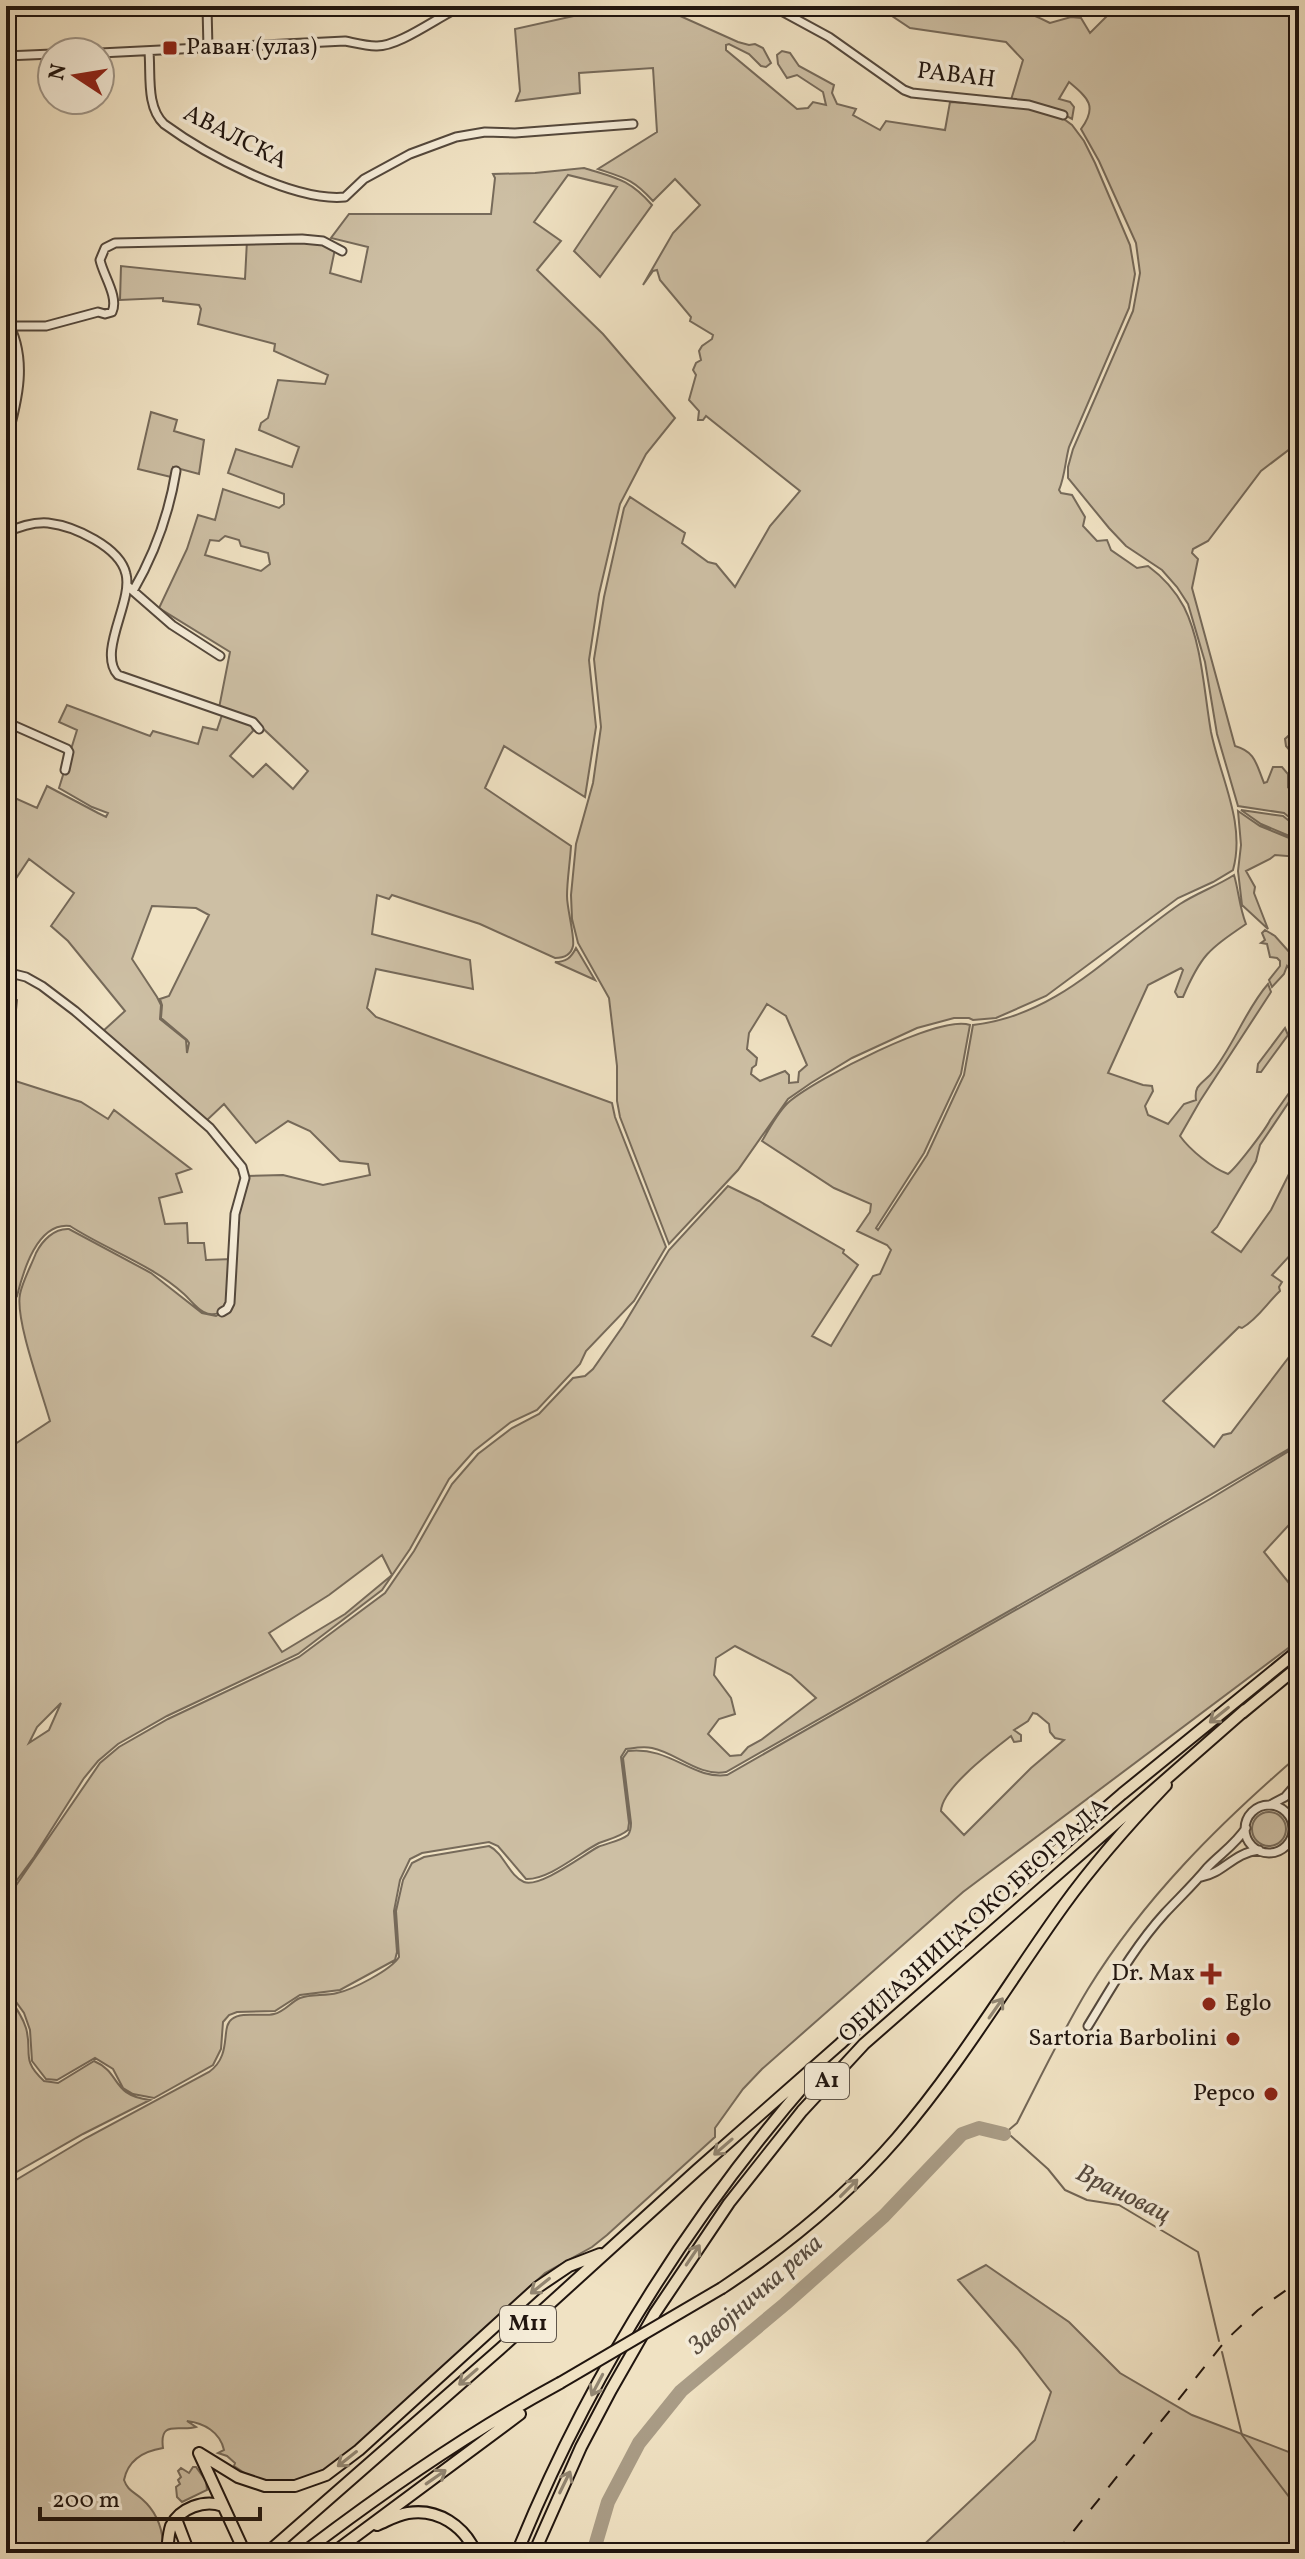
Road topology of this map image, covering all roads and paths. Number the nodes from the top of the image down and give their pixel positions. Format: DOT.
graph roads {
  1 [pos="207,6"];
  2 [pos="462,6"];
  3 [pos="772,6"];
  4 [pos="208,49"];
  5 [pos="149,52"];
  6 [pos="116,53"];
  7 [pos="36,55"];
  8 [pos="6,56"];
  9 [pos="1063,115"];
  10 [pos="633,124"];
  11 [pos="342,251"];
  12 [pos="8,322"];
  13 [pos="6,442"];
  14 [pos="176,471"];
  15 [pos="6,533"];
  16 [pos="130,588"];
  17 [pos="220,656"];
  18 [pos="6,722"];
  19 [pos="259,729"];
  20 [pos="65,770"];
  21 [pos="6,972"];
  22 [pos="222,1312"];
  23 [pos="1299,1650"];
  24 [pos="1299,1666"];
  25 [pos="1245,1710"];
  26 [pos="1299,1781"];
  27 [pos="1299,1799"];
  28 [pos="1270,1805"];
  29 [pos="1291,1818"];
  30 [pos="1246,1828"];
  31 [pos="1259,1850"];
  32 [pos="1201,1877"];
  33 [pos="1088,2026"];
  34 [pos="840,2044"];
  35 [pos="609,2249"];
  36 [pos="538,2395"];
  37 [pos="223,2506"];
  38 [pos="176,2519"];
  39 [pos="350,2539"];
  40 [pos="474,2548"];
  41 [pos="189,2552"];
  42 [pos="167,2553"];
  43 [pos="245,2553"];
  44 [pos="267,2553"];
  45 [pos="303,2553"];
  46 [pos="333,2553"];
  47 [pos="517,2553"];
  48 [pos="534,2553"];
  1 -- 4 [label="street"];
  2 -- 4 [label="street"];
  3 -- 9 [label="street, РАВАН"];
  4 -- 5 [label="street"];
  5 -- 6 [label="street"];
  5 -- 10 [label="street, АВАЛСКА"];
  7 -- 8 [label="street"];
  11 -- 12 [label="street"];
  12 -- 13 [label="street"];
  14 -- 16 [label="street"];
  15 -- 16 [label="street"];
  16 -- 17 [label="street"];
  16 -- 19 [label="street"];
  18 -- 20 [label="street"];
  21 -- 22 [label="street"];
  23 -- 34 [label="highway, A1, one-way"];
  24 -- 25 [label="highway, A1"];
  36 -- 25 [label="highway, one-way, bridge"];
  48 -- 25 [label="highway, ОБИЛАЗНИЦА ОКО БЕОГРАДА / A1, one-way"];
  26 -- 28 [label="street"];
  27 -- 29 [label="street"];
  28 -- 29 [label="street"];
  28 -- 30 [label="street"];
  29 -- 31 [label="street"];
  30 -- 31 [label="street"];
  30 -- 32 [label="street"];
  31 -- 32 [label="street"];
  32 -- 33 [label="street"];
  34 -- 35 [label="highway, one-way"];
  34 -- 47 [label="highway, ОБИЛАЗНИЦА ОКО БЕОГРАДА / A1, one-way"];
  35 -- 37 [label="highway, one-way"];
  35 -- 44 [label="highway, M11, one-way"];
  39 -- 36 [label="highway, one-way"];
  36 -- 45 [label="highway"];
  37 -- 38 [label="highway"];
  37 -- 43 [label="highway"];
  38 -- 41 [label="highway"];
  38 -- 42 [label="highway"];
  39 -- 40 [label="highway"];
  39 -- 46 [label="highway"];
}
